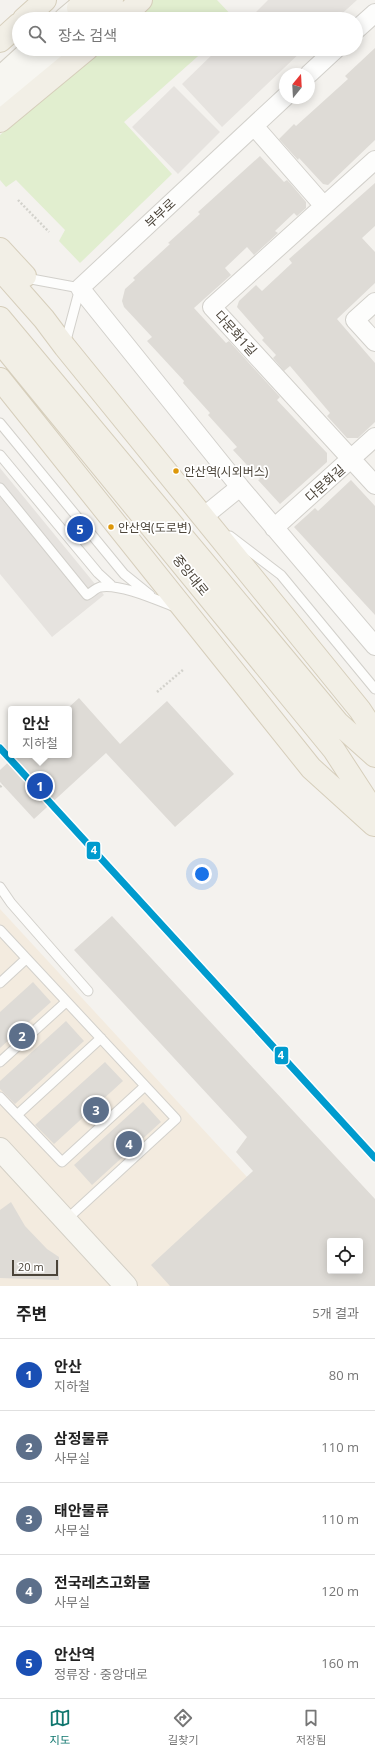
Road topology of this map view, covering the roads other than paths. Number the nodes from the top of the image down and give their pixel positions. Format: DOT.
graph roads {
  1 [pos="45,0"];
  2 [pos="112,0"];
  3 [pos="141,0"];
  4 [pos="80,11"];
  5 [pos="32,12"];
  6 [pos="128,12"];
  7 [pos="375,13"];
  8 [pos="363,24"];
  9 [pos="12,30"];
  10 [pos="0,41"];
  11 [pos="24,56"];
  12 [pos="50,56"];
  13 [pos="78,56"];
  14 [pos="328,56"];
  15 [pos="315,68"];
  16 [pos="0,78"];
  17 [pos="0,102"];
  18 [pos="279,103"];
  19 [pos="0,122"];
  20 [pos="254,126"];
  21 [pos="375,160"];
  22 [pos="324,206"];
  23 [pos="0,249"];
  24 [pos="0,269"];
  25 [pos="26,278"];
  26 [pos="80,288"];
  27 [pos="375,302"];
  28 [pos="0,318"];
  29 [pos="44,319"];
  30 [pos="0,342"];
  31 [pos="375,342"];
  32 [pos="65,348"];
  33 [pos="0,379"];
  34 [pos="0,423"];
  35 [pos="375,437"];
  36 [pos="0,455"];
  37 [pos="351,459"];
  38 [pos="375,485"];
  39 [pos="240,487"];
  40 [pos="0,488"];
  41 [pos="202,515"];
  42 [pos="274,528"];
  43 [pos="111,585"];
  44 [pos="154,598"];
  45 [pos="186,611"];
  46 [pos="375,646"];
  47 [pos="375,689"];
  48 [pos="375,733"];
  49 [pos="375,756"];
  50 [pos="375,813"];
  51 [pos="375,826"];
  52 [pos="0,887"];
  53 [pos="0,930"];
  54 [pos="26,959"];
  55 [pos="0,983"];
  56 [pos="88,990"];
  57 [pos="66,1002"];
  58 [pos="101,1038"];
  59 [pos="0,1062"];
  60 [pos="145,1086"];
  61 [pos="0,1097"];
  62 [pos="17,1115"];
  63 [pos="0,1149"];
  64 [pos="66,1220"];
  65 [pos="126,1286"];
  1 -- 5 [label="main road"];
  2 -- 4 [label="main road"];
  3 -- 6 [label="main road"];
  7 -- 8 [label="street"];
  9 -- 10 [label="main road"];
  11 -- 16 [label="street"];
  12 -- 17 [label="street"];
  13 -- 19 [label="main road"];
  14 -- 15 [label="street"];
  18 -- 20 [label="street, 부부로"];
  20 -- 22 [label="street"];
  20 -- 26 [label="street, 부부로"];
  21 -- 22 [label="street, 다문화1길"];
  22 -- 37 [label="street, 다문화1길"];
  23 -- 25 [label="main road"];
  24 -- 29 [label="main road"];
  25 -- 26 [label="lane"];
  25 -- 29 [label="main road"];
  26 -- 32 [label="lane"];
  26 -- 39 [label="street"];
  27 -- 31 [label="street"];
  28 -- 49 [label="main road"];
  29 -- 32 [label="main road"];
  30 -- 50 [label="main road, 중앙대로"];
  32 -- 41 [label="main road"];
  33 -- 45 [label="main road"];
  34 -- 44 [label="lane"];
  35 -- 37 [label="street, 다문화길"];
  36 -- 43 [label="lane"];
  37 -- 38 [label="street, 다문화1길"];
  37 -- 42 [label="street, 다문화길"];
  39 -- 41 [label="street"];
  39 -- 42 [label="street"];
  40 -- 43 [label="lane"];
  41 -- 47 [label="lane"];
  41 -- 48 [label="main road"];
  42 -- 46 [label="street"];
  43 -- 44 [label="lane"];
  44 -- 45 [label="lane"];
  45 -- 51 [label="main road"];
  52 -- 56 [label="lane"];
  53 -- 54 [label="lane"];
  54 -- 55 [label="lane"];
  54 -- 57 [label="lane"];
  57 -- 58 [label="lane"];
  57 -- 59 [label="lane"];
  58 -- 60 [label="lane"];
  58 -- 62 [label="lane"];
  60 -- 62 [label="lane"];
  60 -- 64 [label="lane"];
  61 -- 62 [label="lane"];
  63 -- 64 [label="street"];
  64 -- 65 [label="street"];
}
